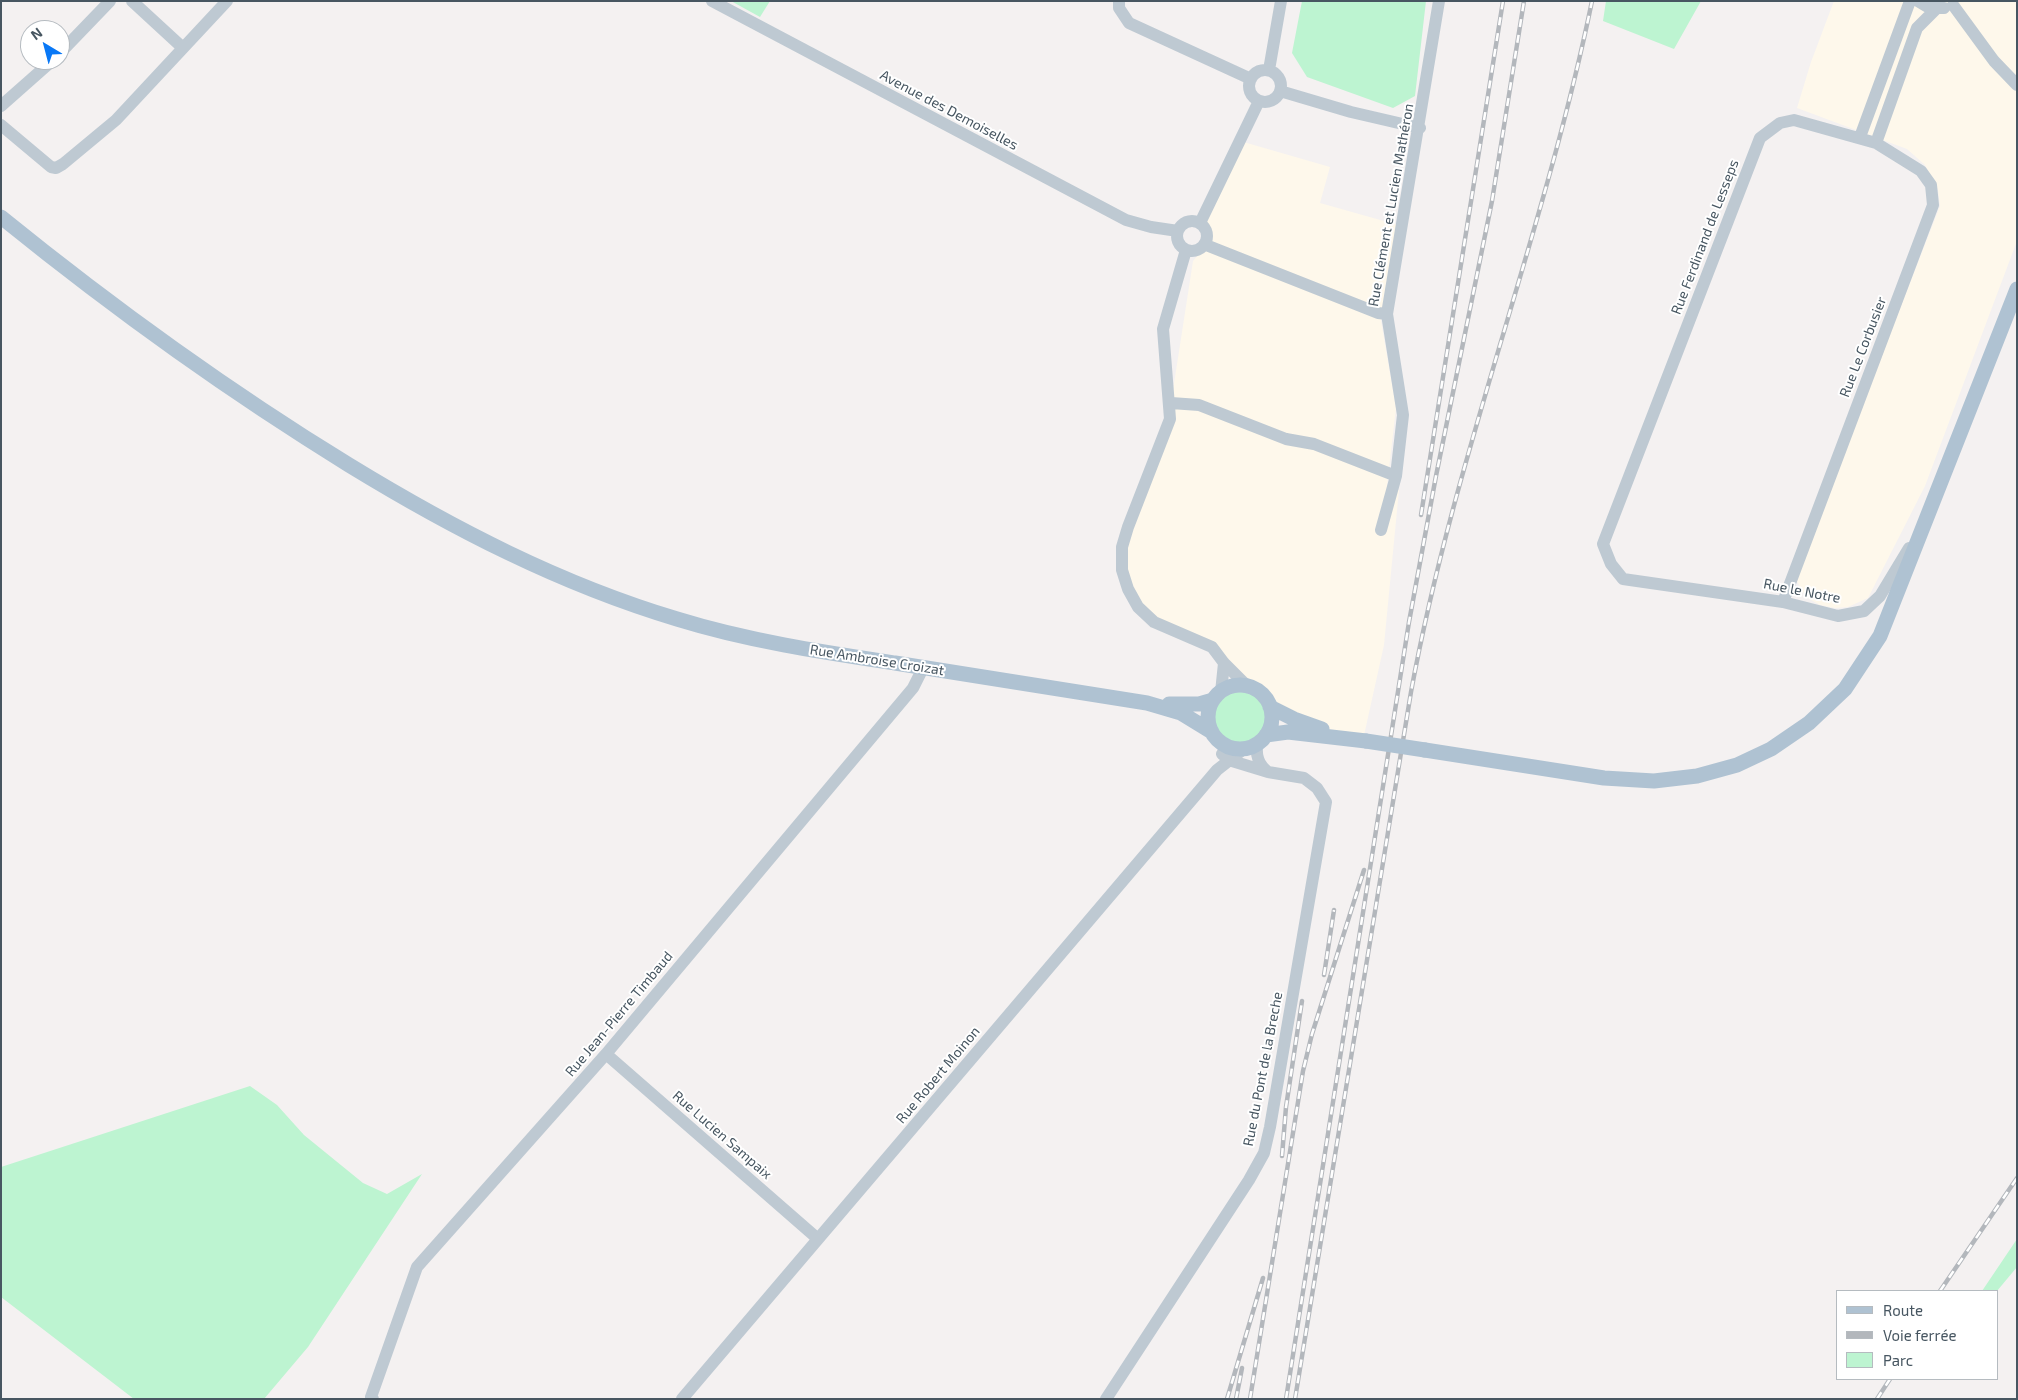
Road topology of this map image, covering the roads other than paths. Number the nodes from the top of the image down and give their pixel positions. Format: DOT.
graph roads {
  1 [pos="110,1"];
  2 [pos="132,1"];
  3 [pos="227,1"];
  4 [pos="712,1"];
  5 [pos="1119,1"];
  6 [pos="1281,1"];
  7 [pos="1440,1"];
  8 [pos="1910,1"];
  9 [pos="1918,1"];
  10 [pos="1955,3"];
  11 [pos="1937,8"];
  12 [pos="1978,36"];
  13 [pos="70,43"];
  14 [pos="183,48"];
  15 [pos="1886,66"];
  16 [pos="42,70"];
  17 [pos="1269,70"];
  18 [pos="1901,72"];
  19 [pos="2017,72"];
  20 [pos="1251,79"];
  21 [pos="2017,85"];
  22 [pos="1280,91"];
  23 [pos="1259,101"];
  24 [pos="1,106"];
  25 [pos="1,125"];
  26 [pos="1420,128"];
  27 [pos="1860,137"];
  28 [pos="1876,143"];
  29 [pos="1,217"];
  30 [pos="1200,223"];
  31 [pos="1178,231"];
  32 [pos="1206,245"];
  33 [pos="1186,250"];
  34 [pos="2017,289"];
  35 [pos="2017,298"];
  36 [pos="1387,314"];
  37 [pos="2006,315"];
  38 [pos="1171,403"];
  39 [pos="1396,476"];
  40 [pos="1928,518"];
  41 [pos="1381,530"];
  42 [pos="1623,579"];
  43 [pos="1783,602"];
  44 [pos="1224,663"];
  45 [pos="923,668"];
  46 [pos="1247,686"];
  47 [pos="1217,696"];
  48 [pos="1147,703"];
  49 [pos="1270,707"];
  50 [pos="1349,738"];
  51 [pos="1256,742"];
  52 [pos="1221,747"];
  53 [pos="1268,772"];
  54 [pos="606,1054"];
  55 [pos="818,1239"];
  56 [pos="372,1398"];
  57 [pos="682,1399"];
  58 [pos="1106,1399"];
  1 -- 13 [label="street"];
  2 -- 14 [label="street"];
  3 -- 14 [label="street"];
  4 -- 31 [label="street, Avenue des Demoiselles"];
  5 -- 20 [label="street"];
  6 -- 17 [label="street"];
  7 -- 26 [label="street, Rue Clément et Lucien Mathéron"];
  8 -- 15 [label="street"];
  9 -- 11 [label="street"];
  10 -- 11 [label="street"];
  10 -- 12 [label="street"];
  11 -- 18 [label="street"];
  12 -- 19 [label="street"];
  12 -- 21 [label="street"];
  14 -- 25 [label="street"];
  15 -- 18 [label="street"];
  15 -- 27 [label="street"];
  16 -- 24 [label="street"];
  17 -- 20 [label="street"];
  17 -- 22 [label="street"];
  18 -- 28 [label="street"];
  20 -- 23 [label="street"];
  22 -- 23 [label="street"];
  22 -- 26 [label="street"];
  23 -- 30 [label="street"];
  26 -- 36 [label="street, Rue Clément et Lucien Mathéron"];
  27 -- 28 [label="street, Rue Le Corbusier"];
  27 -- 42 [label="street, Rue Ferdinand de Lesseps"];
  28 -- 43 [label="street, Rue Le Corbusier"];
  29 -- 45 [label="main road, Rue Ambroise Croizat"];
  30 -- 31 [label="street"];
  30 -- 32 [label="street"];
  31 -- 33 [label="street"];
  32 -- 33 [label="street"];
  32 -- 36 [label="street"];
  33 -- 38 [label="street"];
  34 -- 37 [label="main road"];
  35 -- 37 [label="main road"];
  36 -- 39 [label="street, Rue Clément et Lucien Mathéron"];
  37 -- 40 [label="main road"];
  38 -- 39 [label="street"];
  38 -- 44 [label="street"];
  39 -- 41 [label="street, Rue Clément et Lucien Mathéron"];
  40 -- 43 [label="street, Rue le Notre"];
  40 -- 50 [label="main road, bridge"];
  42 -- 43 [label="street, Rue le Notre"];
  44 -- 46 [label="street"];
  44 -- 47 [label="street"];
  45 -- 48 [label="main road, Rue Ambroise Croizat"];
  45 -- 54 [label="street, Rue Jean-Pierre Timbaud"];
  46 -- 47 [label="main road"];
  46 -- 49 [label="main road"];
  47 -- 48 [label="main road"];
  47 -- 52 [label="main road"];
  48 -- 52 [label="main road"];
  49 -- 50 [label="main road"];
  49 -- 51 [label="main road"];
  50 -- 51 [label="main road"];
  51 -- 52 [label="street, Rue Robert Moinon"];
  51 -- 52 [label="main road"];
  51 -- 53 [label="street"];
  52 -- 53 [label="street, Rue du Pont de la Breche"];
  52 -- 55 [label="street, Rue Robert Moinon"];
  53 -- 58 [label="street, Rue du Pont de la Breche"];
  54 -- 55 [label="street, Rue Lucien Sampaix"];
  54 -- 56 [label="street, Rue Jean-Pierre Timbaud"];
  55 -- 57 [label="street, Rue Robert Moinon"];
}
